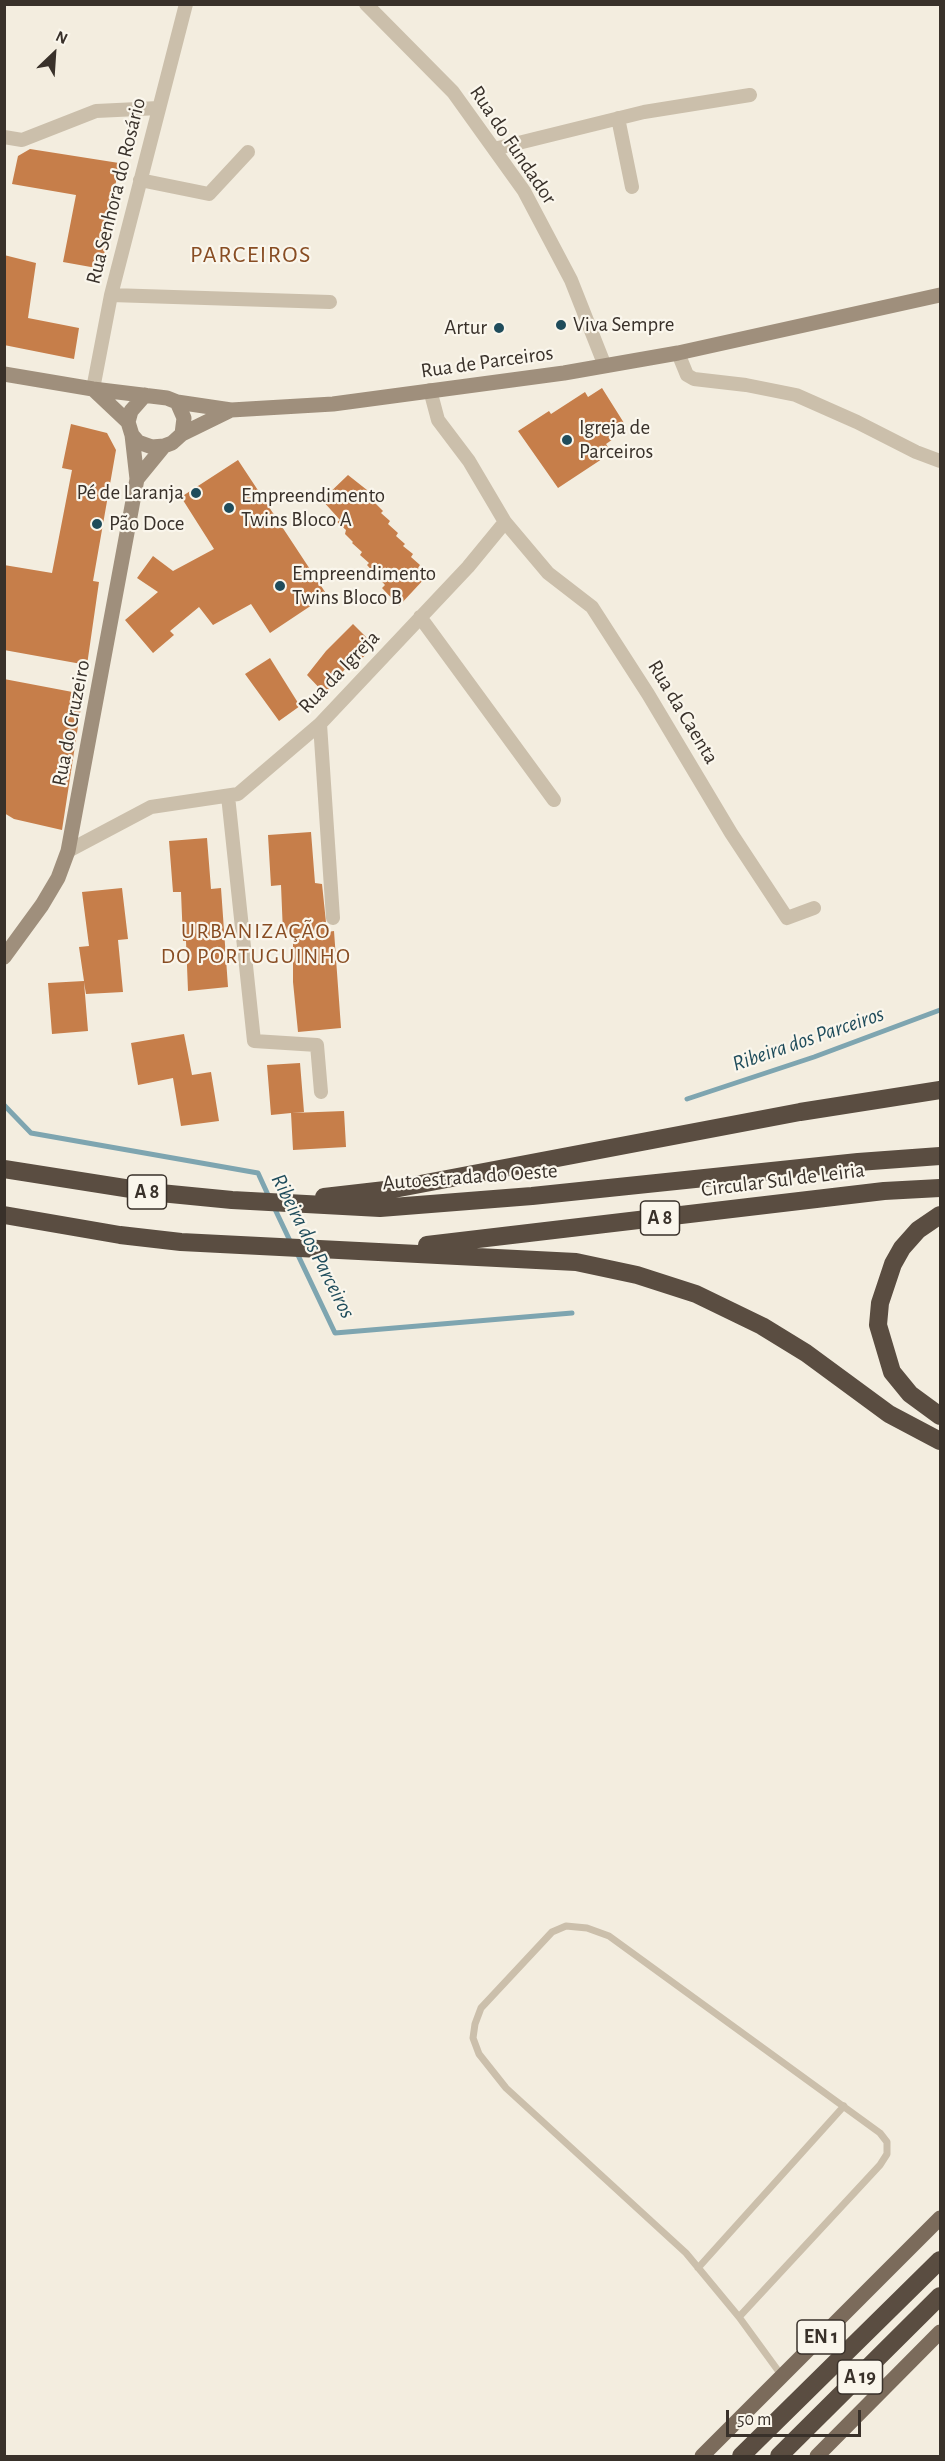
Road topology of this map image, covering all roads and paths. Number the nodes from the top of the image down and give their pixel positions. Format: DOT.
graph roads {
  1 [pos="186,4"];
  2 [pos="366,4"];
  3 [pos="750,95"];
  4 [pos="159,108"];
  5 [pos="618,118"];
  6 [pos="4,137"];
  7 [pos="494,149"];
  8 [pos="248,152"];
  9 [pos="140,180"];
  10 [pos="632,188"];
  11 [pos="111,295"];
  12 [pos="940,295"];
  13 [pos="330,302"];
  14 [pos="678,353"];
  15 [pos="605,366"];
  16 [pos="4,374"];
  17 [pos="93,389"];
  18 [pos="430,390"];
  19 [pos="144,395"];
  20 [pos="177,402"];
  21 [pos="231,410"];
  22 [pos="130,428"];
  23 [pos="182,434"];
  24 [pos="164,446"];
  25 [pos="940,461"];
  26 [pos="137,480"];
  27 [pos="505,522"];
  28 [pos="420,617"];
  29 [pos="320,724"];
  30 [pos="228,796"];
  31 [pos="554,801"];
  32 [pos="68,851"];
  33 [pos="814,908"];
  34 [pos="333,918"];
  35 [pos="4,957"];
  36 [pos="940,1090"];
  37 [pos="321,1092"];
  38 [pos="940,1156"];
  39 [pos="4,1169"];
  40 [pos="940,1188"];
  41 [pos="380,1199"];
  42 [pos="4,1215"];
  43 [pos="940,1215"];
  44 [pos="380,1250"];
  45 [pos="940,1416"];
  46 [pos="940,1441"];
  47 [pos="844,2106"];
  48 [pos="940,2218"];
  49 [pos="940,2260"];
  50 [pos="698,2268"];
  51 [pos="940,2296"];
  52 [pos="739,2317"];
  53 [pos="940,2332"];
  54 [pos="782,2376"];
  55 [pos="702,2457"];
  56 [pos="741,2457"];
  57 [pos="779,2457"];
  58 [pos="817,2457"];
  1 -- 4 [label="street, Rua Senhora do Rosário"];
  2 -- 7 [label="street, Rua do Fundador"];
  3 -- 5 [label="street"];
  4 -- 6 [label="street"];
  4 -- 9 [label="street, Rua Senhora do Rosário"];
  5 -- 7 [label="street"];
  5 -- 10 [label="street"];
  7 -- 15 [label="street, Rua do Fundador"];
  8 -- 9 [label="street"];
  9 -- 11 [label="street, Rua Senhora do Rosário"];
  11 -- 13 [label="street"];
  11 -- 17 [label="street, Rua Senhora do Rosário"];
  12 -- 14 [label="main road, Rua de Parceiros"];
  14 -- 15 [label="main road, Rua de Parceiros"];
  14 -- 25 [label="street"];
  15 -- 18 [label="main road, Rua de Parceiros"];
  16 -- 17 [label="main road"];
  17 -- 19 [label="main road"];
  17 -- 22 [label="main road"];
  18 -- 21 [label="main road, Rua de Parceiros"];
  18 -- 27 [label="street"];
  19 -- 20 [label="main road"];
  19 -- 22 [label="main road"];
  20 -- 21 [label="main road, Rua de Parceiros"];
  20 -- 23 [label="main road"];
  21 -- 23 [label="main road"];
  22 -- 24 [label="main road"];
  22 -- 26 [label="main road, Rua do Cruzeiro"];
  23 -- 24 [label="main road"];
  24 -- 26 [label="main road, Rua do Cruzeiro"];
  26 -- 32 [label="main road, Rua do Cruzeiro"];
  27 -- 28 [label="street, Rua da Igreja"];
  27 -- 33 [label="street, Rua da Caenta"];
  28 -- 29 [label="street, Rua da Igreja"];
  28 -- 31 [label="street"];
  29 -- 30 [label="street, Rua da Igreja"];
  29 -- 34 [label="street"];
  30 -- 32 [label="street, Rua da Igreja"];
  30 -- 37 [label="street"];
  32 -- 35 [label="main road, Rua do Cruzeiro"];
  36 -- 41 [label="highway"];
  38 -- 41 [label="highway, Autoestrada do Oeste / A 8"];
  39 -- 41 [label="highway, Autoestrada do Oeste / A 8"];
  40 -- 44 [label="highway, Circular Sul de Leiria / A 8"];
  42 -- 44 [label="highway, A 8"];
  43 -- 45 [label="highway"];
  44 -- 46 [label="highway"];
  47 -- 50 [label="lane"];
  47 -- 50 [label="lane"];
  47 -- 52 [label="lane"];
  48 -- 54 [label="main road, EN 1"];
  49 -- 56 [label="highway, A 19"];
  50 -- 52 [label="lane"];
  51 -- 57 [label="highway, A 19"];
  52 -- 54 [label="lane"];
  53 -- 58 [label="main road"];
  54 -- 55 [label="main road, EN 1"];
}
